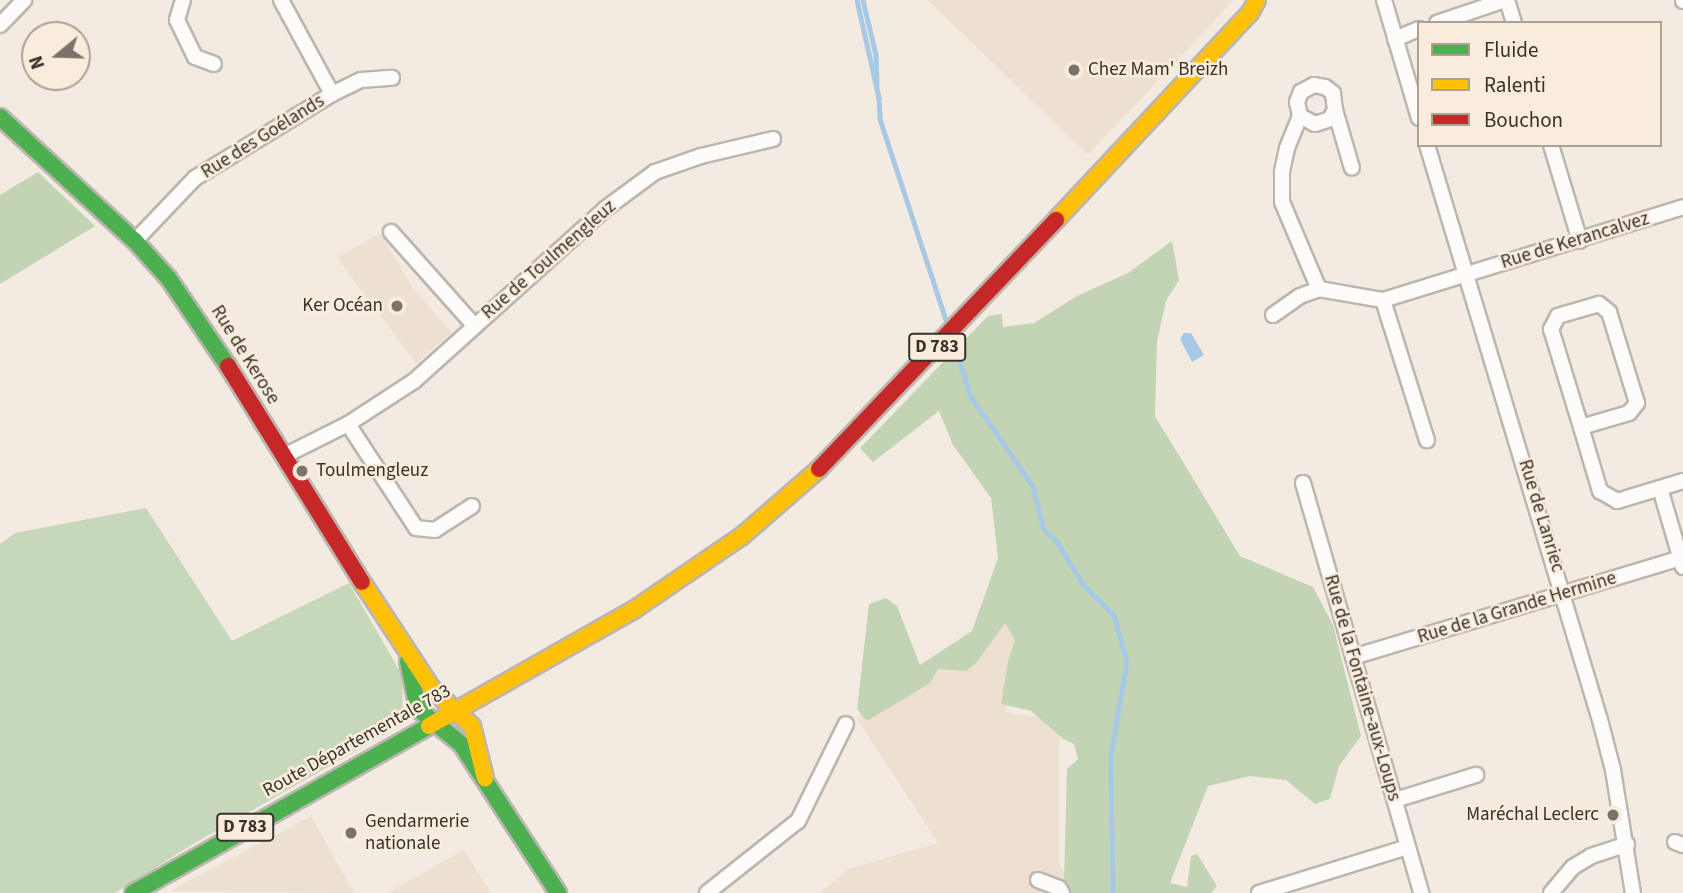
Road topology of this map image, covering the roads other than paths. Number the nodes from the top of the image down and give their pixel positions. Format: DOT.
graph roads {
  1 [pos="24,0"];
  2 [pos="183,0"];
  3 [pos="281,0"];
  4 [pos="1273,0"];
  5 [pos="1384,0"];
  6 [pos="1506,0"];
  7 [pos="1256,4"];
  8 [pos="1443,21"];
  9 [pos="1513,21"];
  10 [pos="0,25"];
  11 [pos="1417,30"];
  12 [pos="1395,38"];
  13 [pos="214,64"];
  14 [pos="392,78"];
  15 [pos="332,94"];
  16 [pos="1335,110"];
  17 [pos="1417,111"];
  18 [pos="1300,116"];
  19 [pos="0,117"];
  20 [pos="773,139"];
  21 [pos="1428,147"];
  22 [pos="1552,147"];
  23 [pos="1352,168"];
  24 [pos="1683,207"];
  25 [pos="391,232"];
  26 [pos="135,241"];
  27 [pos="1580,241"];
  28 [pos="1466,274"];
  29 [pos="1319,289"];
  30 [pos="1383,300"];
  31 [pos="1273,315"];
  32 [pos="474,325"];
  33 [pos="348,424"];
  34 [pos="1581,427"];
  35 [pos="1427,440"];
  36 [pos="284,456"];
  37 [pos="1683,481"];
  38 [pos="1303,483"];
  39 [pos="1660,488"];
  40 [pos="472,506"];
  41 [pos="1681,563"];
  42 [pos="1564,594"];
  43 [pos="407,654"];
  44 [pos="1353,657"];
  45 [pos="456,710"];
  46 [pos="435,722"];
  47 [pos="846,724"];
  48 [pos="1476,775"];
  49 [pos="485,778"];
  50 [pos="1395,800"];
  51 [pos="1627,844"];
  52 [pos="1408,847"];
  53 [pos="1038,880"];
  54 [pos="1298,887"];
  55 [pos="133,893"];
  56 [pos="558,893"];
  57 [pos="707,893"];
  58 [pos="1062,893"];
  59 [pos="1259,893"];
  60 [pos="1422,893"];
  61 [pos="1551,893"];
  62 [pos="1633,893"];
  1 -- 10 [label="street"];
  2 -- 13 [label="street"];
  3 -- 15 [label="street, Rue des Goélands"];
  4 -- 7 [label="main road"];
  5 -- 12 [label="street"];
  6 -- 8 [label="street"];
  6 -- 9 [label="street"];
  7 -- 45 [label="main road, Route Départementale 783 / D 783"];
  11 -- 12 [label="street"];
  12 -- 17 [label="street"];
  14 -- 15 [label="street, Rue des Goélands"];
  15 -- 26 [label="street, Rue des Goélands"];
  16 -- 18 [label="street"];
  16 -- 18 [label="street"];
  16 -- 23 [label="street"];
  18 -- 29 [label="street"];
  19 -- 26 [label="main road, Rue de Kerose"];
  20 -- 32 [label="street, Rue de Toulmengleuz"];
  21 -- 28 [label="street, Rue de Lanriec"];
  22 -- 27 [label="street"];
  24 -- 27 [label="street, Rue de Kerancalvez"];
  25 -- 32 [label="street"];
  26 -- 36 [label="main road, Rue de Kerose"];
  27 -- 28 [label="street, Rue de Kerancalvez"];
  28 -- 30 [label="street, Rue de Kerancalvez"];
  28 -- 42 [label="street, Rue de Lanriec"];
  29 -- 30 [label="street"];
  29 -- 31 [label="street"];
  30 -- 35 [label="street"];
  32 -- 33 [label="street, Rue de Toulmengleuz"];
  33 -- 36 [label="street, Rue de Toulmengleuz"];
  33 -- 40 [label="street"];
  34 -- 34 [label="street"];
  34 -- 39 [label="street"];
  36 -- 43 [label="main road, Rue de Kerose"];
  37 -- 39 [label="street"];
  38 -- 44 [label="street, Rue de la Fontaine-aux-Loups"];
  39 -- 41 [label="street"];
  41 -- 42 [label="street, Rue de la Grande Hermine"];
  42 -- 44 [label="street, Rue de la Grande Hermine"];
  42 -- 51 [label="street, Rue de Lanriec"];
  43 -- 45 [label="main road, Rue de Kerose"];
  43 -- 46 [label="main road, Rue de Kerose"];
  44 -- 50 [label="street, Rue de la Fontaine-aux-Loups"];
  45 -- 46 [label="main road, Route Départementale 783 / D 783"];
  45 -- 49 [label="main road, Rue de Kerose"];
  46 -- 49 [label="main road, Rue de Kerose"];
  46 -- 55 [label="main road, Route Départementale 783 / D 783"];
  47 -- 57 [label="street"];
  48 -- 50 [label="street"];
  49 -- 56 [label="main road, Rue de Kerose"];
  50 -- 52 [label="street, Rue de la Fontaine-aux-Loups"];
  51 -- 61 [label="street"];
  51 -- 62 [label="street, Rue de Lanriec"];
  52 -- 54 [label="street"];
  52 -- 60 [label="street, Rue de la Fontaine-aux-Loups"];
  53 -- 58 [label="street"];
  54 -- 59 [label="street"];
}
